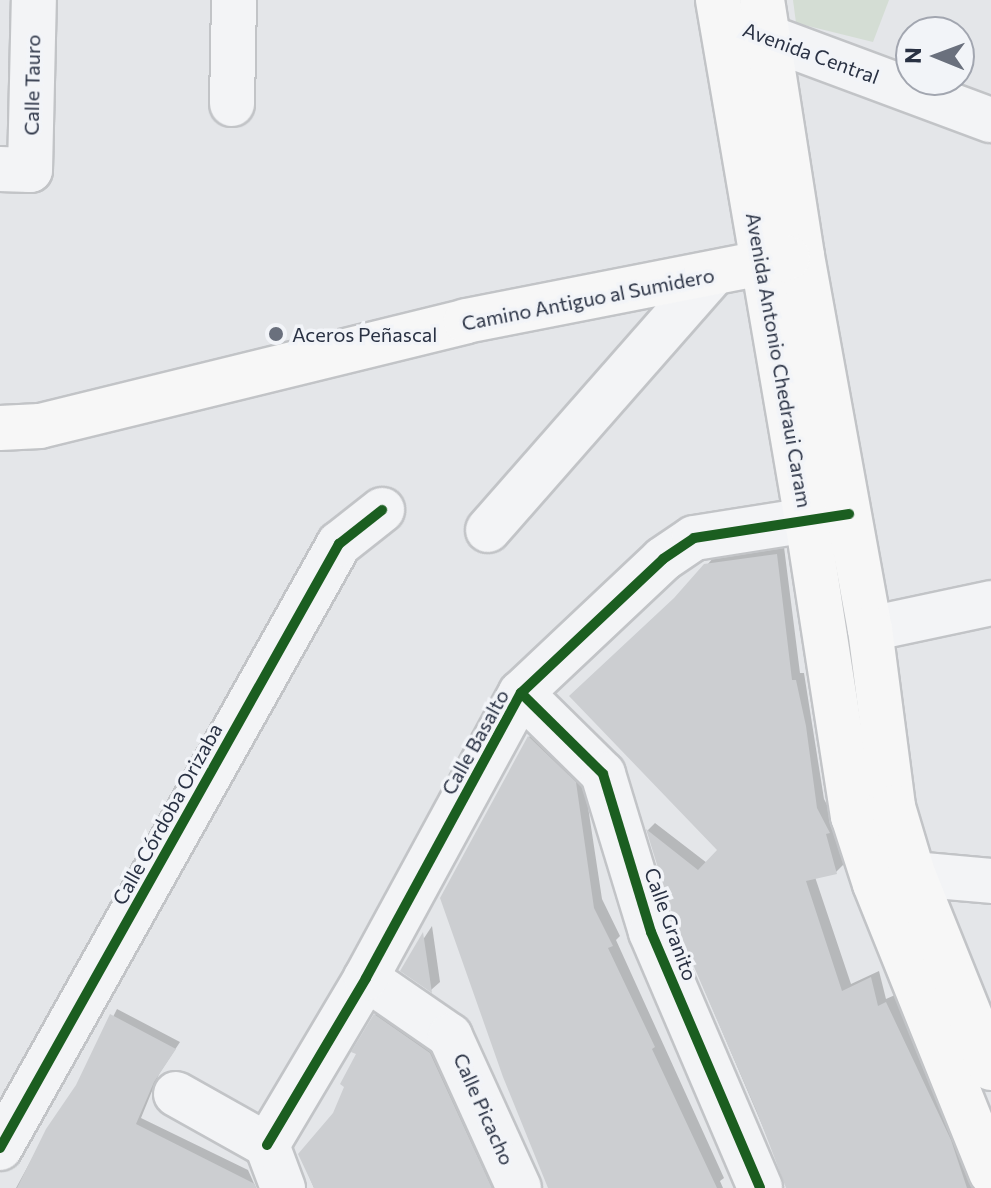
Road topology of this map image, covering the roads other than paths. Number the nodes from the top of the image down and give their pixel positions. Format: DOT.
graph roads {
  1 [pos="34,0"];
  2 [pos="234,0"];
  3 [pos="720,10"];
  4 [pos="765,18"];
  5 [pos="16,67"];
  6 [pos="232,104"];
  7 [pos="991,120"];
  8 [pos="15,170"];
  9 [pos="781,260"];
  10 [pos="711,276"];
  11 [pos="0,428"];
  12 [pos="382,510"];
  13 [pos="828,517"];
  14 [pos="488,530"];
  15 [pos="991,603"];
  16 [pos="870,629"];
  17 [pos="521,693"];
  18 [pos="894,879"];
  19 [pos="991,881"];
  20 [pos="366,978"];
  21 [pos="991,1068"];
  22 [pos="176,1094"];
  23 [pos="267,1145"];
  24 [pos="0,1148"];
  25 [pos="991,1173"];
  26 [pos="283,1188"];
  27 [pos="519,1188"];
  28 [pos="760,1188"];
  1 -- 5 [label="street, Calle Tauro"];
  2 -- 6 [label="street"];
  3 -- 4 [label="street, Avenida Central"];
  3 -- 9 [label="main road, Avenida Antonio Chedraui Caram"];
  4 -- 7 [label="street, Avenida Central"];
  4 -- 9 [label="main road, Avenida Antonio Chedraui Caram"];
  5 -- 8 [label="street, Calle Tauro"];
  9 -- 10 [label="main road, Camino Antiguo al Sumidero"];
  9 -- 13 [label="main road, Avenida Antonio Chedraui Caram"];
  10 -- 11 [label="main road, Camino Antiguo al Sumidero"];
  10 -- 14 [label="street"];
  12 -- 24 [label="street, Calle Córdoba Orizaba"];
  13 -- 16 [label="main road, Avenida Antonio Chedraui Caram"];
  13 -- 17 [label="street, Calle Basalto"];
  13 -- 18 [label="main road, Avenida Antonio Chedraui Caram"];
  15 -- 16 [label="street"];
  16 -- 18 [label="main road, Avenida Antonio Chedraui Caram"];
  17 -- 20 [label="street, Calle Basalto"];
  17 -- 28 [label="street, Calle Granito"];
  18 -- 19 [label="street"];
  18 -- 21 [label="main road, Avenida Antonio Chedraui Caram"];
  18 -- 25 [label="main road, Avenida Antonio Chedraui Caram"];
  20 -- 23 [label="street, Calle Basalto"];
  20 -- 27 [label="street, Calle Picacho"];
  22 -- 23 [label="street"];
  23 -- 26 [label="street"];
}
